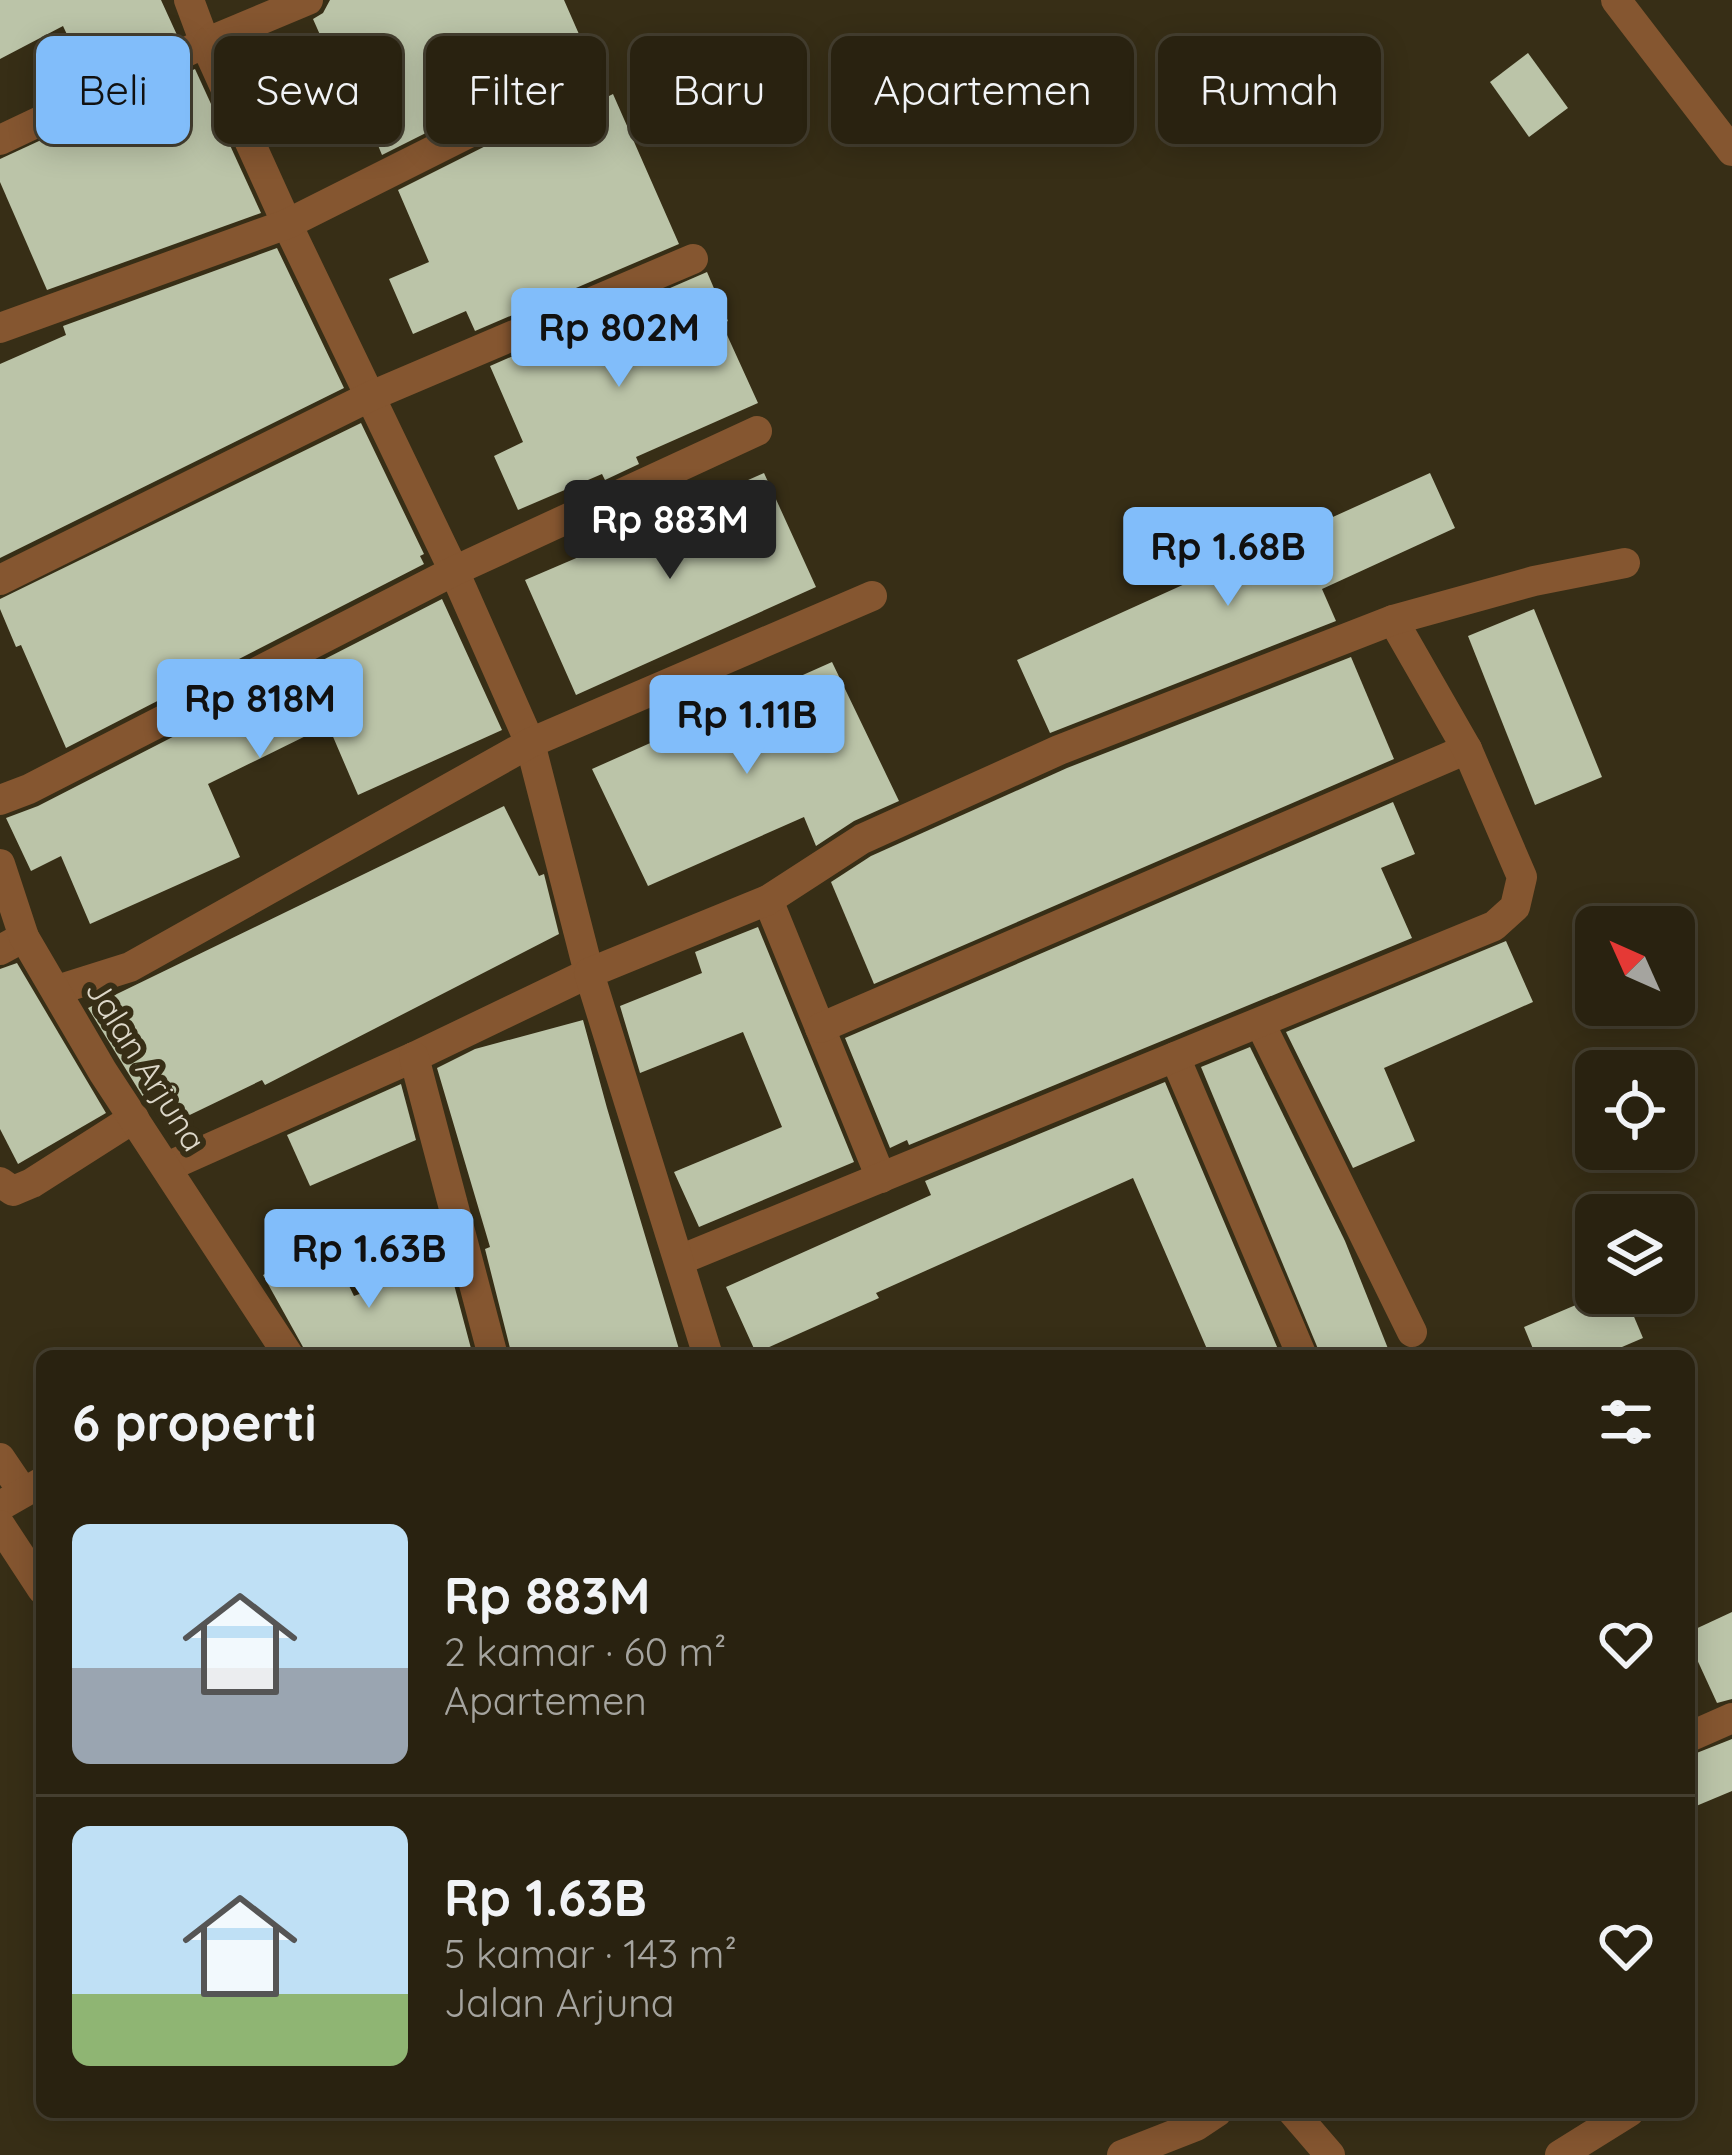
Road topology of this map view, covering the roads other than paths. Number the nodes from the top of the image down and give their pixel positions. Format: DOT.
graph roads {
  1 [pos="189,0"];
  2 [pos="308,0"];
  3 [pos="1616,0"];
  4 [pos="205,43"];
  5 [pos="0,140"];
  6 [pos="446,144"];
  7 [pos="1732,152"];
  8 [pos="287,224"];
  9 [pos="693,260"];
  10 [pos="0,328"];
  11 [pos="371,396"];
  12 [pos="757,431"];
  13 [pos="1625,563"];
  14 [pos="454,571"];
  15 [pos="0,580"];
  16 [pos="872,596"];
  17 [pos="1393,620"];
  18 [pos="530,743"];
  19 [pos="1467,748"];
  20 [pos="0,800"];
  21 [pos="0,864"];
  22 [pos="768,900"];
  23 [pos="12,943"];
  24 [pos="589,973"];
  25 [pos="57,991"];
  26 [pos="1260,1023"];
  27 [pos="820,1028"];
  28 [pos="414,1057"];
  29 [pos="1175,1057"];
  30 [pos="134,1118"];
  31 [pos="166,1167"];
  32 [pos="881,1178"];
  33 [pos="0,1182"];
  34 [pos="680,1260"];
  35 [pos="1412,1331"];
  36 [pos="280,1350"];
  37 [pos="492,1350"];
  38 [pos="706,1350"];
  39 [pos="1299,1350"];
  40 [pos="0,1458"];
  41 [pos="22,1493"];
  42 [pos="0,1526"];
  43 [pos="36,1579"];
  44 [pos="1732,1718"];
  45 [pos="1695,1734"];
  46 [pos="1208,2118"];
  47 [pos="1298,2118"];
  48 [pos="1619,2118"];
  49 [pos="1122,2155"];
  50 [pos="1330,2155"];
  51 [pos="1560,2155"];
  1 -- 4 [label="street"];
  2 -- 4 [label="street"];
  3 -- 7 [label="street"];
  4 -- 5 [label="street"];
  4 -- 8 [label="street"];
  6 -- 8 [label="street"];
  8 -- 10 [label="street"];
  8 -- 11 [label="street"];
  9 -- 11 [label="street"];
  11 -- 14 [label="street"];
  11 -- 15 [label="street"];
  12 -- 14 [label="street"];
  13 -- 17 [label="street"];
  14 -- 18 [label="street"];
  14 -- 20 [label="street"];
  16 -- 18 [label="street"];
  17 -- 19 [label="street"];
  17 -- 22 [label="street"];
  18 -- 24 [label="street"];
  18 -- 25 [label="street"];
  19 -- 26 [label="street"];
  19 -- 27 [label="street"];
  21 -- 23 [label="street, Jalan Arjuna"];
  22 -- 24 [label="street"];
  22 -- 27 [label="street"];
  23 -- 25 [label="street, Jalan Arjuna"];
  24 -- 28 [label="street"];
  24 -- 34 [label="street"];
  25 -- 30 [label="street, Jalan Arjuna"];
  26 -- 29 [label="street"];
  26 -- 35 [label="street"];
  27 -- 32 [label="street"];
  28 -- 31 [label="street"];
  28 -- 37 [label="street"];
  29 -- 32 [label="street"];
  29 -- 39 [label="street"];
  30 -- 31 [label="street, Jalan Arjuna"];
  30 -- 33 [label="street"];
  31 -- 36 [label="street, Jalan Arjuna"];
  32 -- 34 [label="street"];
  34 -- 38 [label="street"];
  40 -- 41 [label="street"];
  42 -- 43 [label="street"];
  44 -- 45 [label="street"];
  46 -- 49 [label="street"];
  47 -- 50 [label="street"];
  48 -- 51 [label="street"];
}
